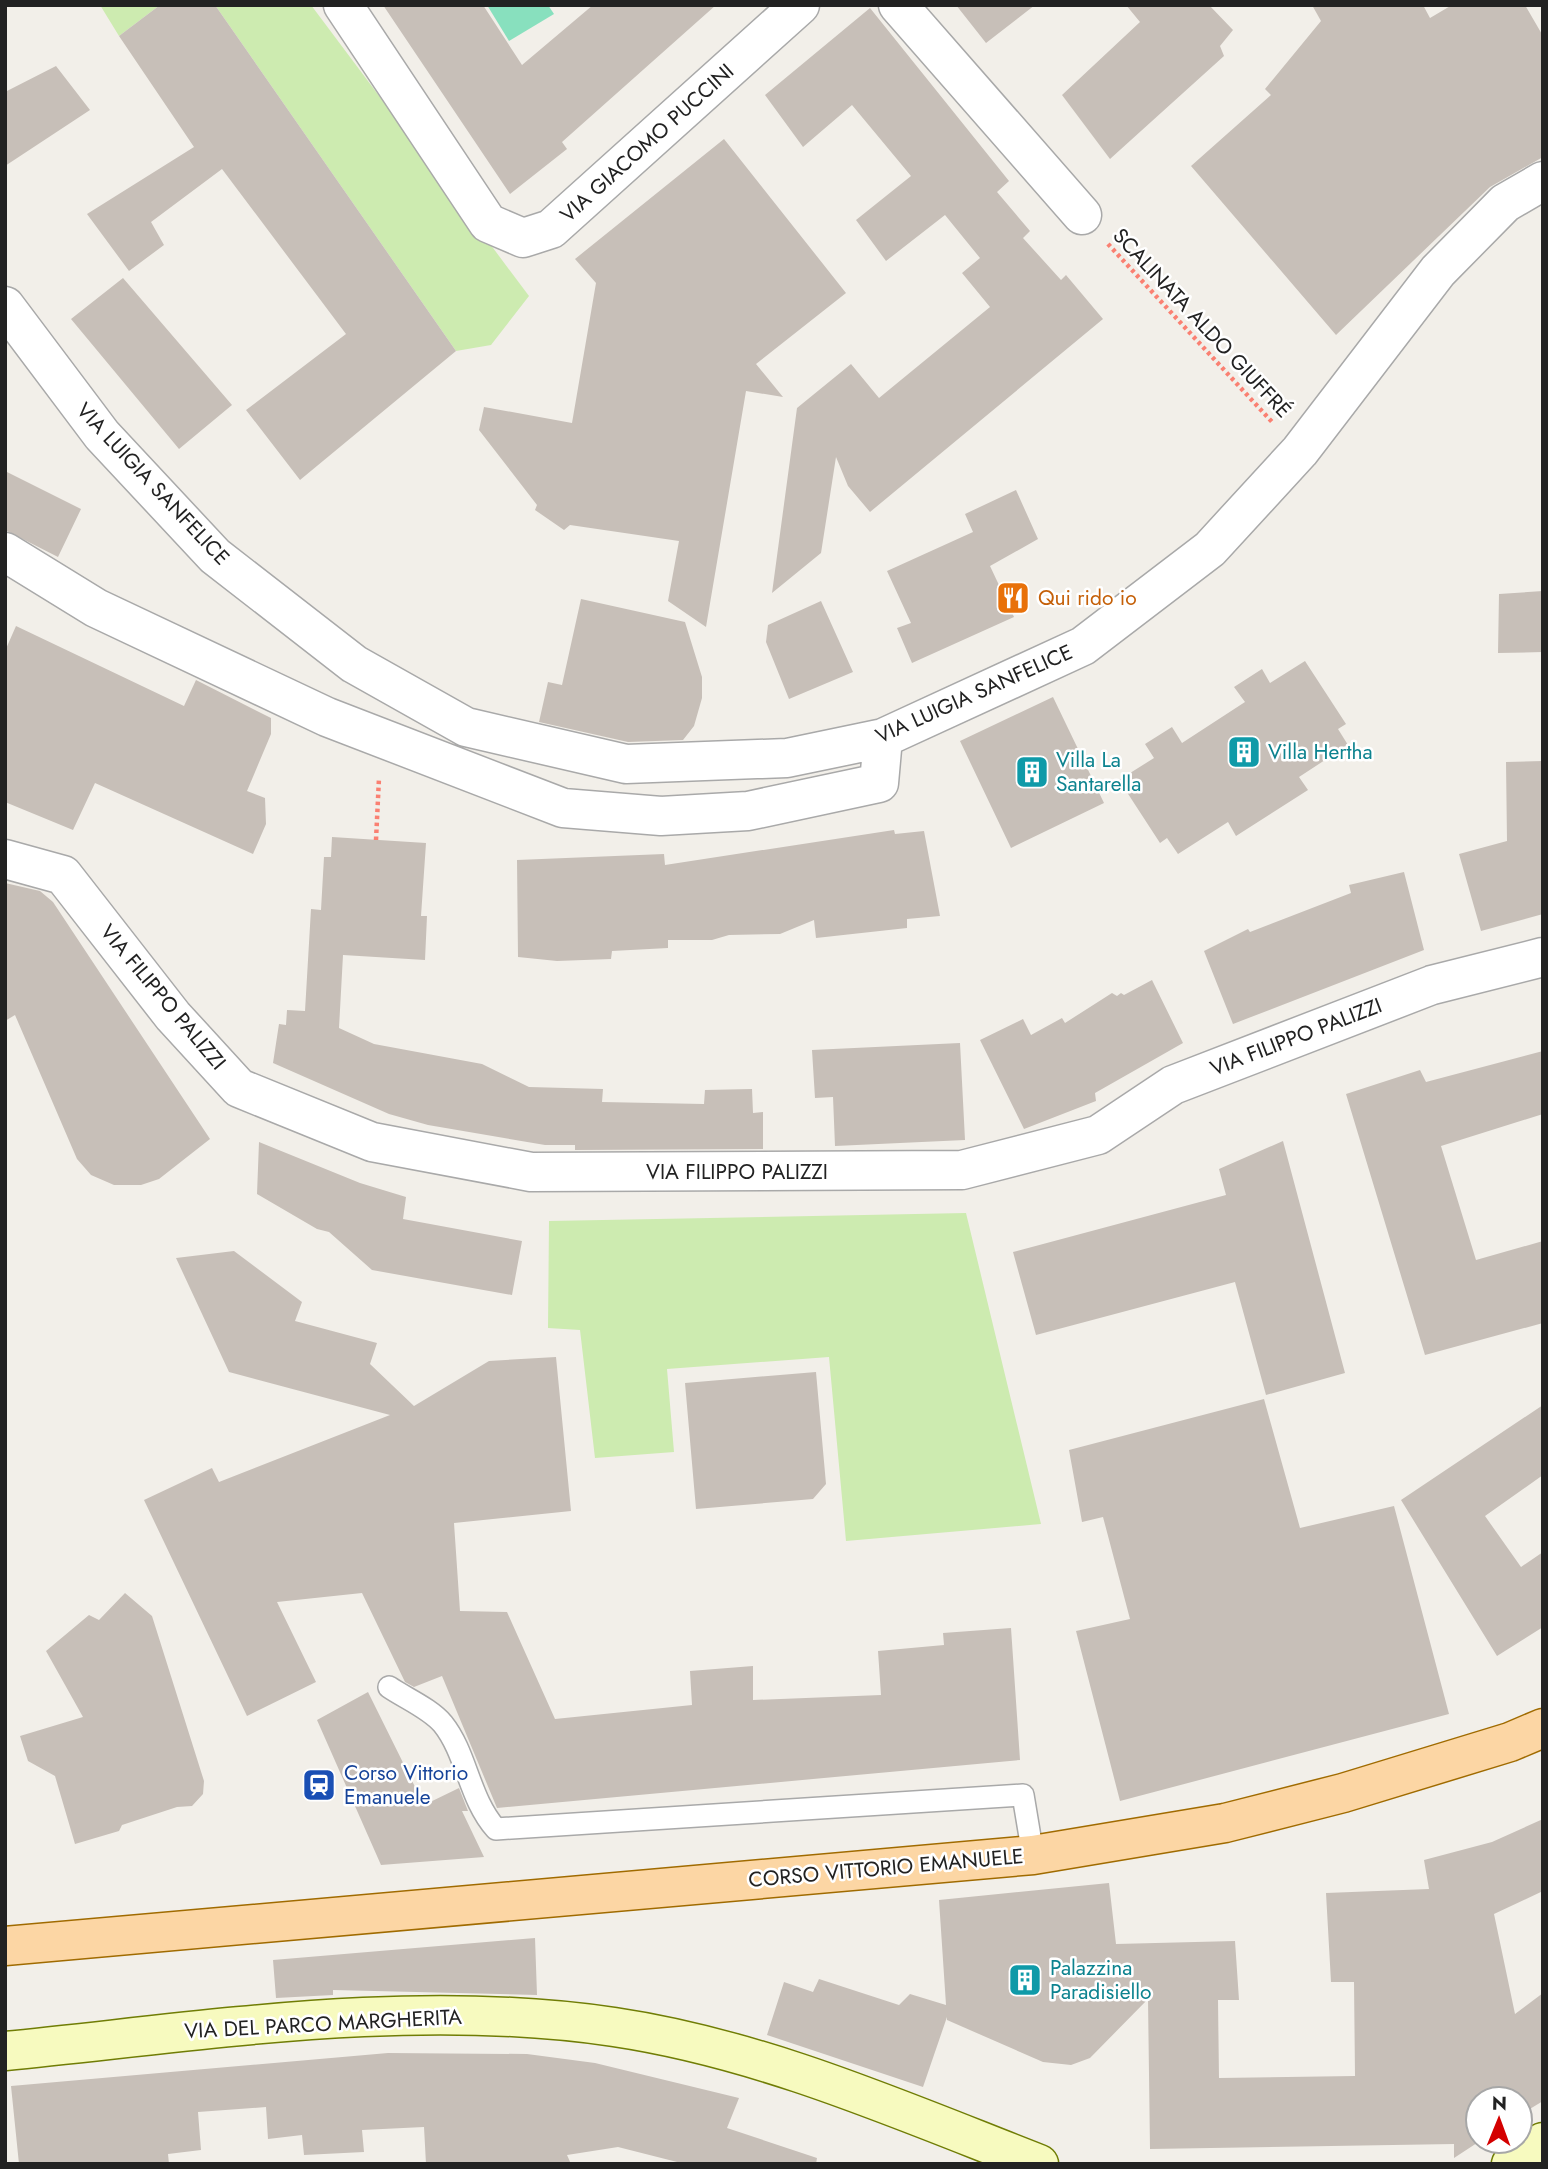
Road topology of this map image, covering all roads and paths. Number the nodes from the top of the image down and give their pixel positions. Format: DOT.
graph roads {
  1 [pos="343,5"];
  2 [pos="800,5"];
  3 [pos="898,5"];
  4 [pos="1543,181"];
  5 [pos="1082,215"];
  6 [pos="5,306"];
  7 [pos="1300,452"];
  8 [pos="5,552"];
  9 [pos="883,738"];
  10 [pos="379,769"];
  11 [pos="376,840"];
  12 [pos="5,859"];
  13 [pos="1543,957"];
  14 [pos="389,1687"];
  15 [pos="1543,1728"];
  16 [pos="1033,1855"];
  17 [pos="5,1946"];
  18 [pos="5,2051"];
  19 [pos="1543,2142"];
  20 [pos="1039,2164"];
  21 [pos="1511,2164"];
  1 -- 2 [label="street, VIA GIACOMO PUCCINI"];
  3 -- 5 [label="street"];
  4 -- 7 [label="street, VIA LUIGIA SANFELICE"];
  5 -- 7 [label="path, SCALINATA ALDO GIUFFRÉ"];
  6 -- 9 [label="street, VIA LUIGIA SANFELICE"];
  7 -- 9 [label="street, VIA LUIGIA SANFELICE"];
  8 -- 9 [label="street"];
  10 -- 11 [label="path"];
  12 -- 13 [label="street, VIA FILIPPO PALIZZI"];
  14 -- 16 [label="lane"];
  15 -- 16 [label="main road, CORSO VITTORIO EMANUELE"];
  16 -- 17 [label="main road, CORSO VITTORIO EMANUELE"];
  18 -- 20 [label="street, VIA DEL PARCO MARGHERITA"];
  19 -- 21 [label="street"];
}
